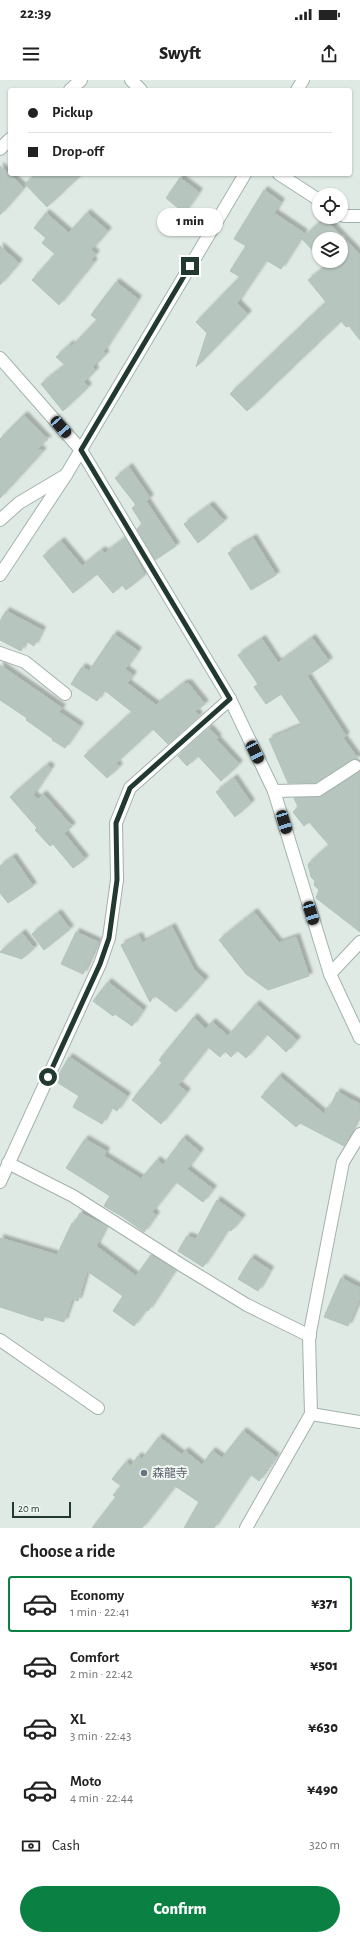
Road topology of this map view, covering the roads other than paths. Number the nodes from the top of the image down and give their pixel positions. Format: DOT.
graph roads {
  1 [pos="81,80"];
  2 [pos="131,80"];
  3 [pos="72,88"];
  4 [pos="139,88"];
  5 [pos="8,141"];
  6 [pos="0,149"];
  7 [pos="244,176"];
  8 [pos="282,176"];
  9 [pos="312,195"];
  10 [pos="348,216"];
  11 [pos="360,216"];
  12 [pos="0,358"];
  13 [pos="81,450"];
  14 [pos="66,475"];
  15 [pos="0,520"];
  16 [pos="0,575"];
  17 [pos="0,654"];
  18 [pos="65,694"];
  19 [pos="230,699"];
  20 [pos="355,766"];
  21 [pos="274,791"];
  22 [pos="360,942"];
  23 [pos="330,974"];
  24 [pos="360,1038"];
  25 [pos="360,1134"];
  26 [pos="8,1163"];
  27 [pos="0,1182"];
  28 [pos="310,1336"];
  29 [pos="0,1340"];
  30 [pos="98,1408"];
  31 [pos="311,1414"];
  32 [pos="360,1422"];
  33 [pos="246,1528"];
  1 -- 3 [label="street"];
  2 -- 4 [label="street"];
  5 -- 6 [label="street"];
  7 -- 13 [label="street"];
  8 -- 9 [label="street"];
  10 -- 11 [label="street"];
  12 -- 13 [label="street"];
  13 -- 14 [label="street"];
  13 -- 19 [label="street"];
  14 -- 15 [label="street"];
  14 -- 16 [label="street"];
  17 -- 18 [label="street"];
  19 -- 21 [label="street"];
  19 -- 26 [label="street"];
  20 -- 21 [label="street"];
  21 -- 23 [label="street"];
  22 -- 23 [label="street"];
  23 -- 24 [label="street"];
  25 -- 28 [label="street"];
  26 -- 27 [label="street"];
  26 -- 28 [label="street"];
  28 -- 31 [label="street"];
  29 -- 30 [label="street"];
  31 -- 32 [label="street"];
  31 -- 33 [label="street"];
}
